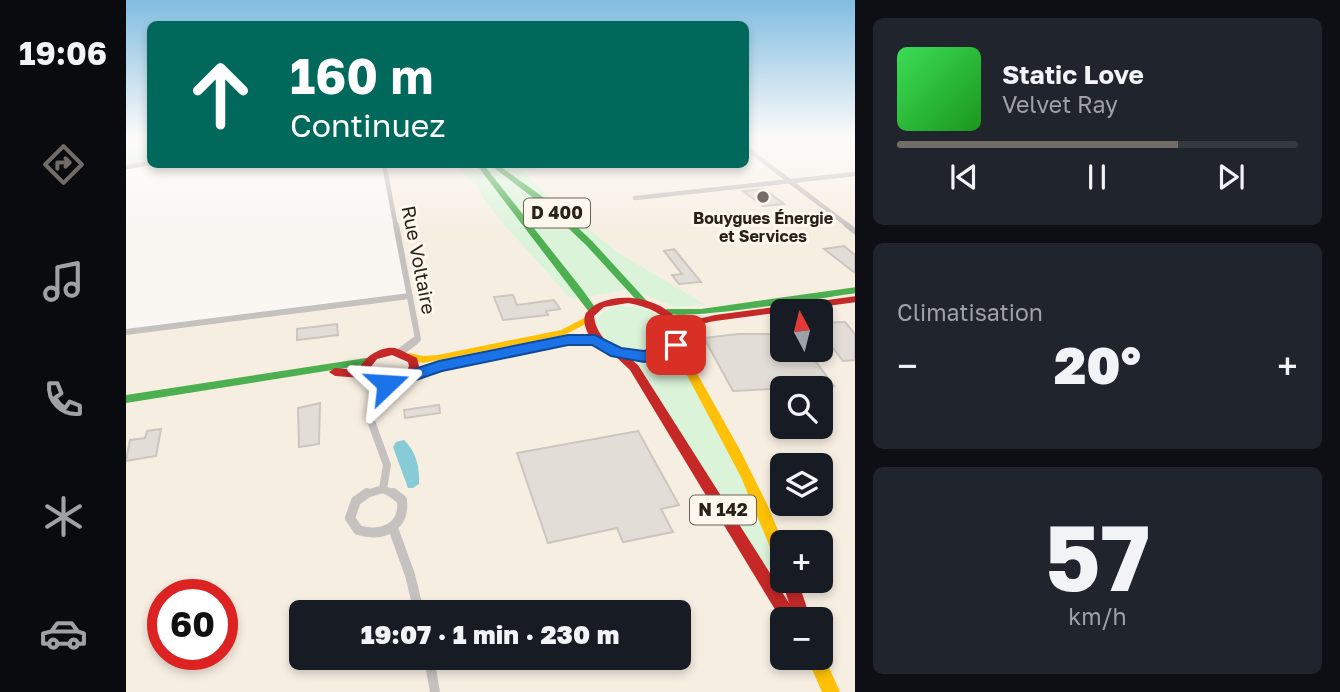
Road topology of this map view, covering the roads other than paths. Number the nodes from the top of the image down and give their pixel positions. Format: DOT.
graph roads {
  1 [pos="385,170"];
  2 [pos="483,170"];
  3 [pos="501,170"];
  4 [pos="774,170"];
  5 [pos="855,174"];
  6 [pos="789,182"];
  7 [pos="635,198"];
  8 [pos="855,232"];
  9 [pos="855,290"];
  10 [pos="410,296"];
  11 [pos="855,299"];
  12 [pos="643,302"];
  13 [pos="666,312"];
  14 [pos="589,315"];
  15 [pos="680,331"];
  16 [pos="126,332"];
  17 [pos="595,340"];
  18 [pos="676,345"];
  19 [pos="617,352"];
  20 [pos="405,354"];
  21 [pos="367,372"];
  22 [pos="410,375"];
  23 [pos="398,382"];
  24 [pos="126,399"];
  25 [pos="373,412"];
  26 [pos="383,489"];
  27 [pos="393,528"];
  28 [pos="772,530"];
  29 [pos="416,600"];
  30 [pos="783,607"];
  31 [pos="431,670"];
  32 [pos="821,670"];
  33 [pos="435,692"];
  34 [pos="831,692"];
  1 -- 10 [label="street, Rue Voltaire"];
  2 -- 14 [label="main road, D 400"];
  3 -- 12 [label="main road, D 400"];
  4 -- 6 [label="street"];
  5 -- 6 [label="street"];
  6 -- 7 [label="street"];
  6 -- 8 [label="street"];
  9 -- 13 [label="main road"];
  10 -- 16 [label="street"];
  10 -- 20 [label="street, Rue Voltaire"];
  11 -- 15 [label="main road"];
  12 -- 13 [label="main road"];
  12 -- 14 [label="main road"];
  13 -- 15 [label="main road"];
  14 -- 17 [label="main road"];
  14 -- 20 [label="main road"];
  15 -- 18 [label="main road"];
  17 -- 19 [label="main road"];
  17 -- 22 [label="main road"];
  18 -- 19 [label="main road"];
  18 -- 28 [label="main road, N 142"];
  19 -- 30 [label="main road, N 142"];
  20 -- 21 [label="main road"];
  20 -- 22 [label="main road"];
  21 -- 23 [label="main road"];
  21 -- 24 [label="main road"];
  21 -- 25 [label="street"];
  22 -- 23 [label="main road"];
  23 -- 25 [label="street"];
  25 -- 26 [label="street"];
  26 -- 27 [label="street"];
  26 -- 27 [label="street"];
  27 -- 29 [label="street"];
  31 -- 33 [label="street"];
  32 -- 34 [label="main road"];
}
